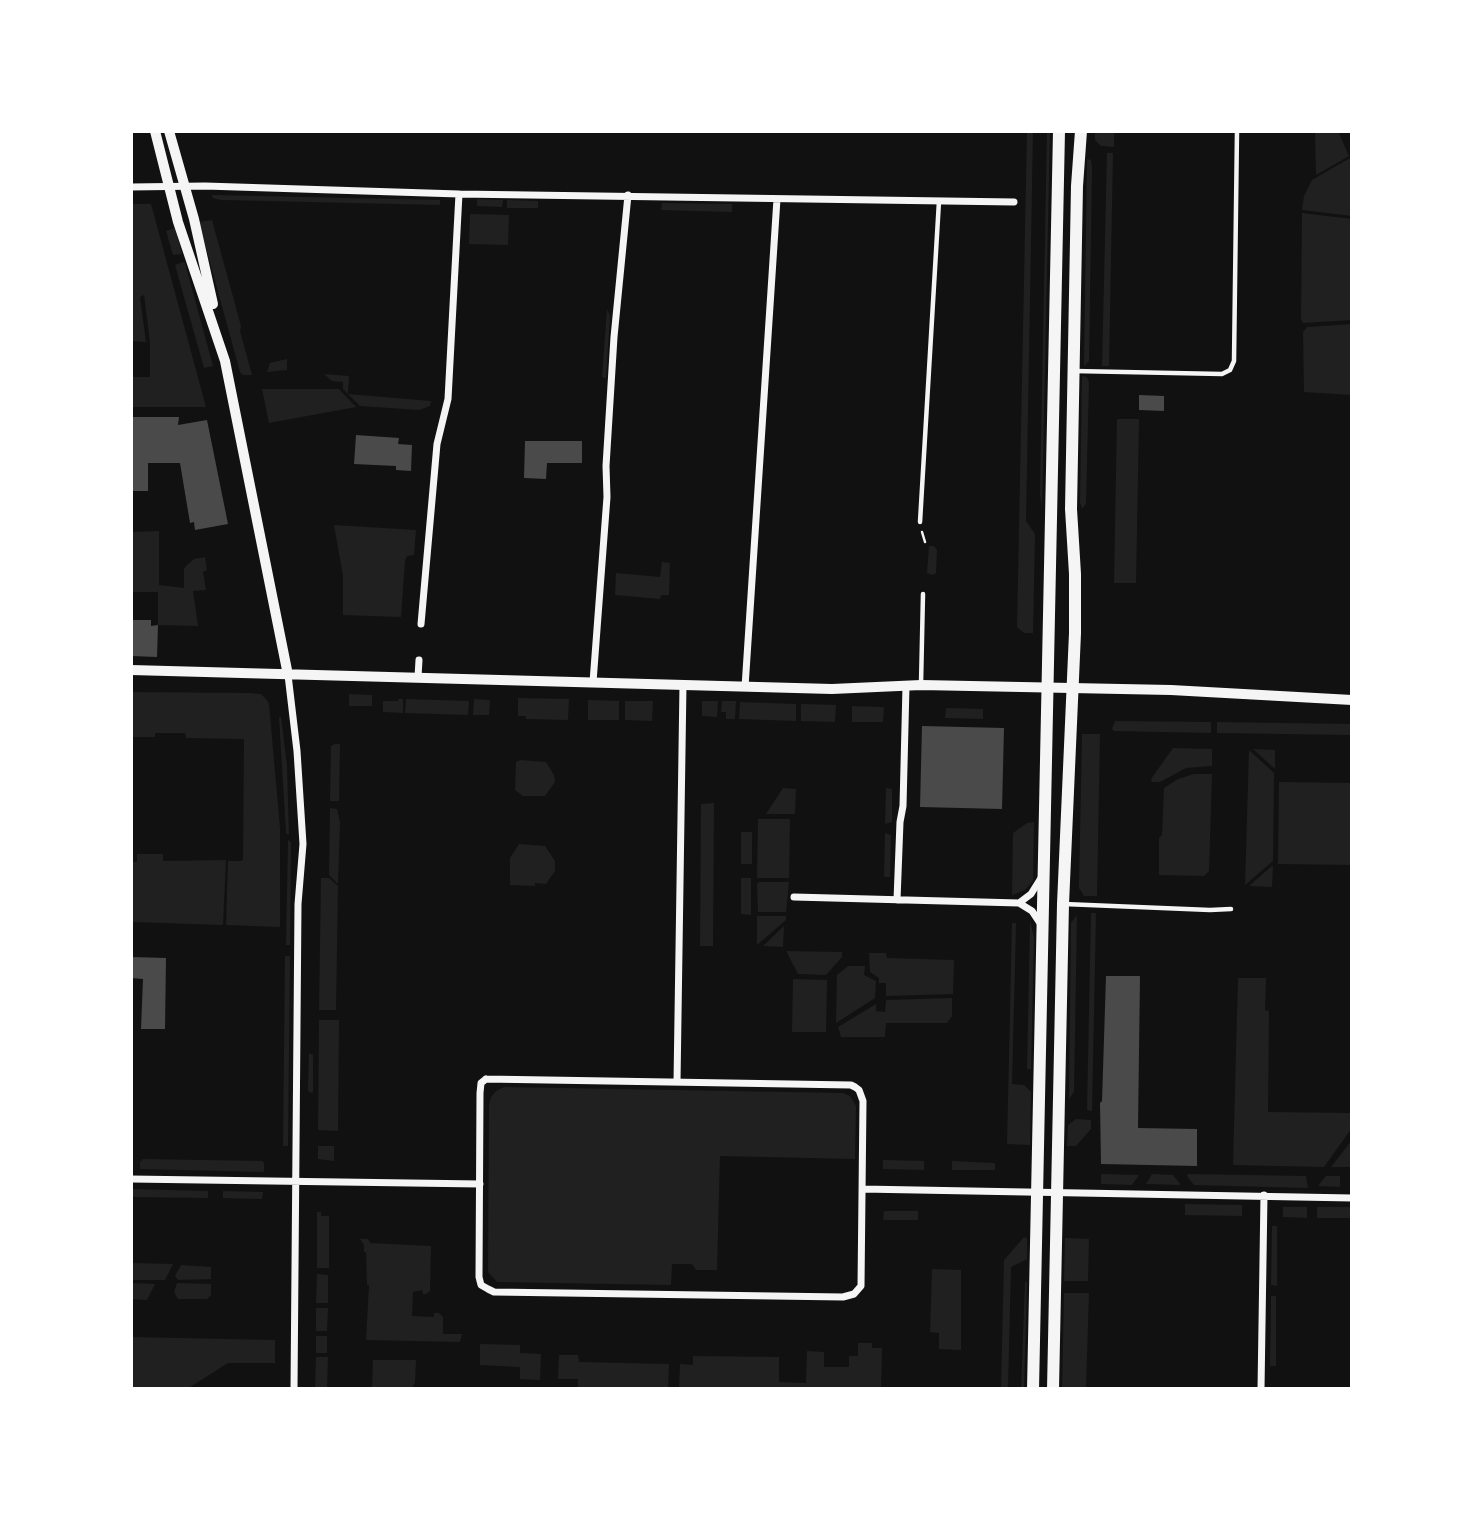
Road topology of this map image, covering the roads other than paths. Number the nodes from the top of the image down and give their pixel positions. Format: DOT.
graph roads {
  1 [pos="155,131"];
  2 [pos="169,131"];
  3 [pos="1059,131"];
  4 [pos="1081,131"];
  5 [pos="1237,131"];
  6 [pos="185,186"];
  7 [pos="131,187"];
  8 [pos="170,187"];
  9 [pos="459,194"];
  10 [pos="628,195"];
  11 [pos="777,199"];
  12 [pos="940,200"];
  13 [pos="1014,202"];
  14 [pos="219,338"];
  15 [pos="1074,371"];
  16 [pos="920,523"];
  17 [pos="923,594"];
  18 [pos="421,624"];
  19 [pos="419,660"];
  20 [pos="131,670"];
  21 [pos="288,674"];
  22 [pos="418,677"];
  23 [pos="593,682"];
  24 [pos="683,684"];
  25 [pos="921,685"];
  26 [pos="906,686"];
  27 [pos="745,687"];
  28 [pos="1048,688"];
  29 [pos="1072,688"];
  30 [pos="1352,700"];
  31 [pos="1044,868"];
  32 [pos="794,897"];
  33 [pos="897,900"];
  34 [pos="1019,903"];
  35 [pos="1063,904"];
  36 [pos="1231,909"];
  37 [pos="1043,930"];
  38 [pos="677,1082"];
  39 [pos="131,1179"];
  40 [pos="296,1182"];
  41 [pos="480,1184"];
  42 [pos="862,1189"];
  43 [pos="1037,1193"];
  44 [pos="1056,1193"];
  45 [pos="1264,1195"];
  46 [pos="1352,1198"];
  47 [pos="294,1389"];
  48 [pos="1034,1389"];
  49 [pos="1052,1389"];
  50 [pos="1261,1389"];
  1 -- 8 [label="street"];
  2 -- 6 [label="street"];
  3 -- 28 [label="main road"];
  4 -- 15 [label="main road"];
  5 -- 15 [label="lane"];
  6 -- 8 [label="street"];
  6 -- 9 [label="street"];
  6 -- 14 [label="street"];
  7 -- 8 [label="street"];
  8 -- 14 [label="street"];
  9 -- 10 [label="street"];
  9 -- 18 [label="street"];
  10 -- 11 [label="street"];
  10 -- 23 [label="street"];
  11 -- 12 [label="street"];
  11 -- 27 [label="street"];
  12 -- 13 [label="street"];
  12 -- 16 [label="lane"];
  14 -- 21 [label="street"];
  15 -- 29 [label="main road"];
  17 -- 25 [label="lane"];
  19 -- 22 [label="street"];
  20 -- 21 [label="street"];
  21 -- 22 [label="street"];
  21 -- 40 [label="street"];
  22 -- 23 [label="street"];
  23 -- 24 [label="street"];
  24 -- 27 [label="street"];
  24 -- 38 [label="street"];
  25 -- 26 [label="street"];
  25 -- 28 [label="street"];
  26 -- 27 [label="street"];
  26 -- 33 [label="street"];
  28 -- 29 [label="street"];
  28 -- 31 [label="main road"];
  29 -- 30 [label="street"];
  29 -- 35 [label="main road"];
  31 -- 34 [label="street"];
  31 -- 37 [label="main road"];
  32 -- 33 [label="street"];
  33 -- 34 [label="street"];
  34 -- 37 [label="street"];
  35 -- 36 [label="lane"];
  35 -- 44 [label="main road"];
  37 -- 43 [label="main road"];
  38 -- 41 [label="street"];
  38 -- 42 [label="street"];
  39 -- 40 [label="street"];
  40 -- 41 [label="street"];
  40 -- 47 [label="street"];
  41 -- 42 [label="street"];
  42 -- 43 [label="street"];
  43 -- 44 [label="street"];
  43 -- 48 [label="main road"];
  44 -- 45 [label="street"];
  44 -- 49 [label="main road"];
  45 -- 46 [label="street"];
  45 -- 50 [label="street"];
}
